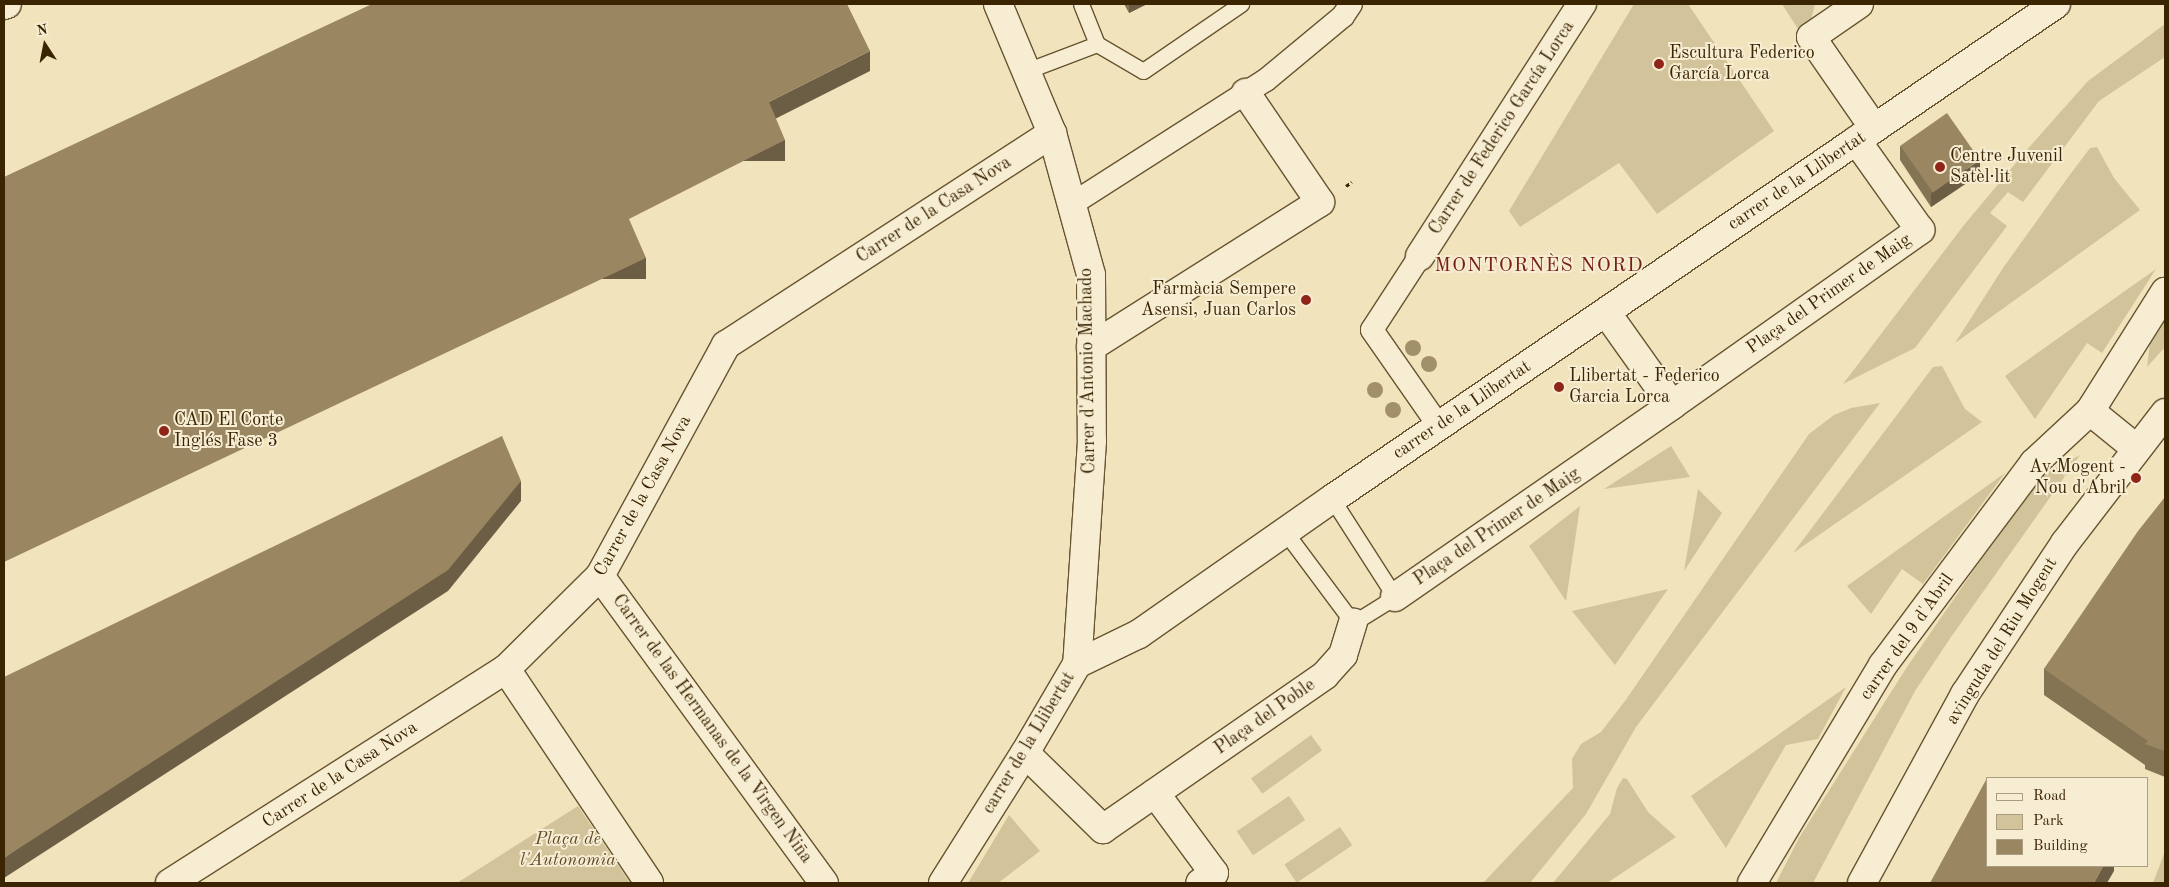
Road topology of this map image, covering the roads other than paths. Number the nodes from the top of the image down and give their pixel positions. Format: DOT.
graph roads {
  1 [pos="7,4"];
  2 [pos="998,4"];
  3 [pos="1081,4"];
  4 [pos="1241,4"];
  5 [pos="1351,4"];
  6 [pos="1582,4"];
  7 [pos="1859,4"];
  8 [pos="2056,4"];
  9 [pos="4,6"];
  10 [pos="1097,44"];
  11 [pos="1026,71"];
  12 [pos="1246,93"];
  13 [pos="1052,133"];
  14 [pos="1865,134"];
  15 [pos="1072,204"];
  16 [pos="1420,256"];
  17 [pos="2165,292"];
  18 [pos="1606,312"];
  19 [pos="1091,347"];
  20 [pos="1672,404"];
  21 [pos="2090,411"];
  22 [pos="2165,413"];
  23 [pos="1439,426"];
  24 [pos="2137,450"];
  25 [pos="1332,499"];
  26 [pos="1286,533"];
  27 [pos="600,576"];
  28 [pos="1395,596"];
  29 [pos="1352,622"];
  30 [pos="1077,664"];
  31 [pos="506,669"];
  32 [pos="1025,753"];
  33 [pos="1155,793"];
  34 [pos="170,883"];
  35 [pos="649,883"];
  36 [pos="824,883"];
  37 [pos="943,883"];
  38 [pos="1200,883"];
  39 [pos="1752,883"];
  40 [pos="1862,883"];
  1 -- 9 [label="street"];
  2 -- 11 [label="street, Carrer d'Antonio Machado"];
  3 -- 10 [label="lane"];
  4 -- 10 [label="lane"];
  5 -- 12 [label="street"];
  6 -- 16 [label="street, Carrer de Federico García Lorca"];
  7 -- 14 [label="street, carrer de la Llibertat"];
  8 -- 14 [label="street, carrer de la Llibertat"];
  10 -- 11 [label="lane"];
  11 -- 13 [label="street, Carrer d'Antonio Machado"];
  12 -- 15 [label="street"];
  12 -- 19 [label="street"];
  13 -- 15 [label="street, Carrer d'Antonio Machado"];
  13 -- 27 [label="street, Carrer de la Casa Nova"];
  14 -- 18 [label="street, carrer de la Llibertat"];
  14 -- 20 [label="street, Plaça del Primer de Maig"];
  15 -- 19 [label="street, Carrer d'Antonio Machado"];
  16 -- 23 [label="street, Carrer de Federico García Lorca"];
  17 -- 21 [label="street, carrer del 9 d'Abril"];
  18 -- 20 [label="street"];
  18 -- 23 [label="street, carrer de la Llibertat"];
  19 -- 30 [label="street, Carrer d'Antonio Machado"];
  20 -- 28 [label="street, Plaça del Primer de Maig"];
  21 -- 24 [label="street"];
  21 -- 39 [label="street, carrer del 9 d'Abril"];
  22 -- 24 [label="street, avinguda del Riu Mogent"];
  23 -- 25 [label="street, carrer de la Llibertat"];
  24 -- 40 [label="street, avinguda del Riu Mogent"];
  25 -- 26 [label="street, carrer de la Llibertat"];
  25 -- 28 [label="lane"];
  26 -- 29 [label="lane"];
  26 -- 30 [label="street, carrer de la Llibertat"];
  27 -- 31 [label="street, Carrer de la Casa Nova"];
  27 -- 36 [label="street, Carrer de las Hermanas de la Virgen Niña"];
  28 -- 29 [label="lane"];
  29 -- 33 [label="street, Plaça del Poble"];
  30 -- 32 [label="street, carrer de la Llibertat"];
  31 -- 34 [label="street, Carrer de la Casa Nova"];
  31 -- 35 [label="street"];
  32 -- 33 [label="street, Plaça del Poble"];
  32 -- 37 [label="street, carrer de la Llibertat"];
  33 -- 38 [label="street"];
}
